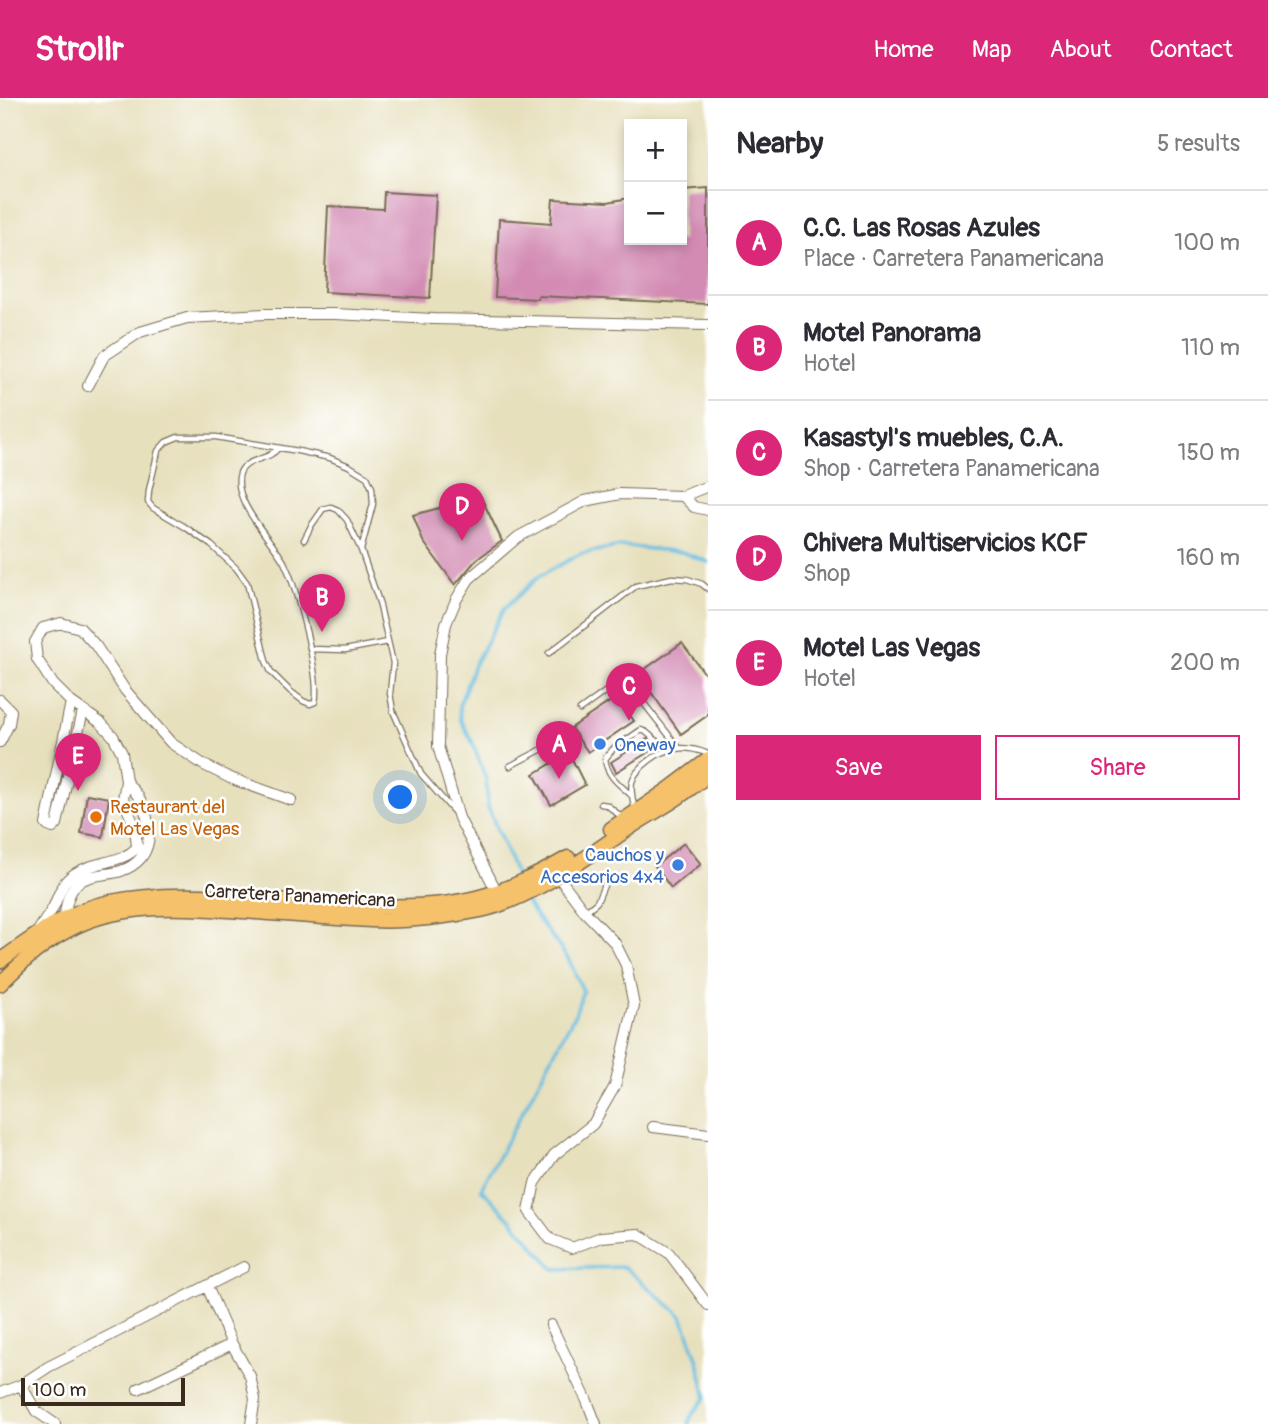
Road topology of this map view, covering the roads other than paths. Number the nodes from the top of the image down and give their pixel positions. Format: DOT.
graph roads {
  1 [pos="708,326"];
  2 [pos="88,386"];
  3 [pos="278,448"];
  4 [pos="708,486"];
  5 [pos="683,496"];
  6 [pos="708,510"];
  7 [pos="304,540"];
  8 [pos="361,550"];
  9 [pos="708,589"];
  10 [pos="388,642"];
  11 [pos="310,649"];
  12 [pos="549,653"];
  13 [pos="0,700"];
  14 [pos="71,702"];
  15 [pos="580,710"];
  16 [pos="83,711"];
  17 [pos="0,742"];
  18 [pos="552,744"];
  19 [pos="679,748"];
  20 [pos="666,749"];
  21 [pos="708,754"];
  22 [pos="708,760"];
  23 [pos="510,766"];
  24 [pos="708,775"];
  25 [pos="126,781"];
  26 [pos="631,796"];
  27 [pos="291,800"];
  28 [pos="601,804"];
  29 [pos="634,817"];
  30 [pos="459,818"];
  31 [pos="557,875"];
  32 [pos="608,876"];
  33 [pos="537,881"];
  34 [pos="506,893"];
  35 [pos="585,912"];
  36 [pos="65,917"];
  37 [pos="36,934"];
  38 [pos="0,961"];
  39 [pos="0,984"];
  40 [pos="653,1127"];
  41 [pos="708,1134"];
  42 [pos="244,1267"];
  43 [pos="207,1286"];
  44 [pos="708,1305"];
  45 [pos="551,1325"];
  46 [pos="232,1344"];
  47 [pos="21,1385"];
  48 [pos="138,1390"];
  49 [pos="0,1393"];
  50 [pos="55,1424"];
  51 [pos="251,1424"];
  52 [pos="596,1424"];
  1 -- 2 [label="street"];
  3 -- 8 [label="lane"];
  3 -- 11 [label="lane"];
  3 -- 11 [label="lane"];
  4 -- 5 [label="street"];
  5 -- 6 [label="street"];
  5 -- 30 [label="street"];
  7 -- 8 [label="lane"];
  8 -- 10 [label="lane"];
  9 -- 12 [label="lane"];
  10 -- 11 [label="lane"];
  10 -- 30 [label="lane"];
  13 -- 17 [label="street"];
  14 -- 16 [label="street"];
  14 -- 16 [label="street"];
  14 -- 27 [label="street"];
  15 -- 19 [label="lane"];
  16 -- 25 [label="street"];
  18 -- 23 [label="lane"];
  19 -- 20 [label="lane"];
  19 -- 21 [label="lane"];
  20 -- 26 [label="lane"];
  20 -- 26 [label="lane"];
  22 -- 29 [label="main road, Carretera Panamericana"];
  24 -- 29 [label="main road, Carretera Panamericana"];
  25 -- 36 [label="street"];
  25 -- 37 [label="street"];
  26 -- 29 [label="lane"];
  28 -- 29 [label="lane"];
  29 -- 31 [label="main road, Carretera Panamericana"];
  29 -- 33 [label="main road, Carretera Panamericana"];
  30 -- 34 [label="street"];
  31 -- 33 [label="main road, Carretera Panamericana"];
  31 -- 35 [label="street"];
  32 -- 35 [label="lane"];
  33 -- 34 [label="main road, Carretera Panamericana"];
  34 -- 36 [label="main road, Carretera Panamericana"];
  34 -- 39 [label="main road, Carretera Panamericana"];
  35 -- 44 [label="street"];
  36 -- 37 [label="main road, Carretera Panamericana"];
  37 -- 38 [label="main road, Carretera Panamericana"];
  40 -- 41 [label="street"];
  42 -- 43 [label="street"];
  43 -- 46 [label="street"];
  43 -- 47 [label="street"];
  45 -- 52 [label="street"];
  46 -- 48 [label="street"];
  46 -- 51 [label="street"];
  47 -- 49 [label="street"];
  47 -- 50 [label="street"];
}
